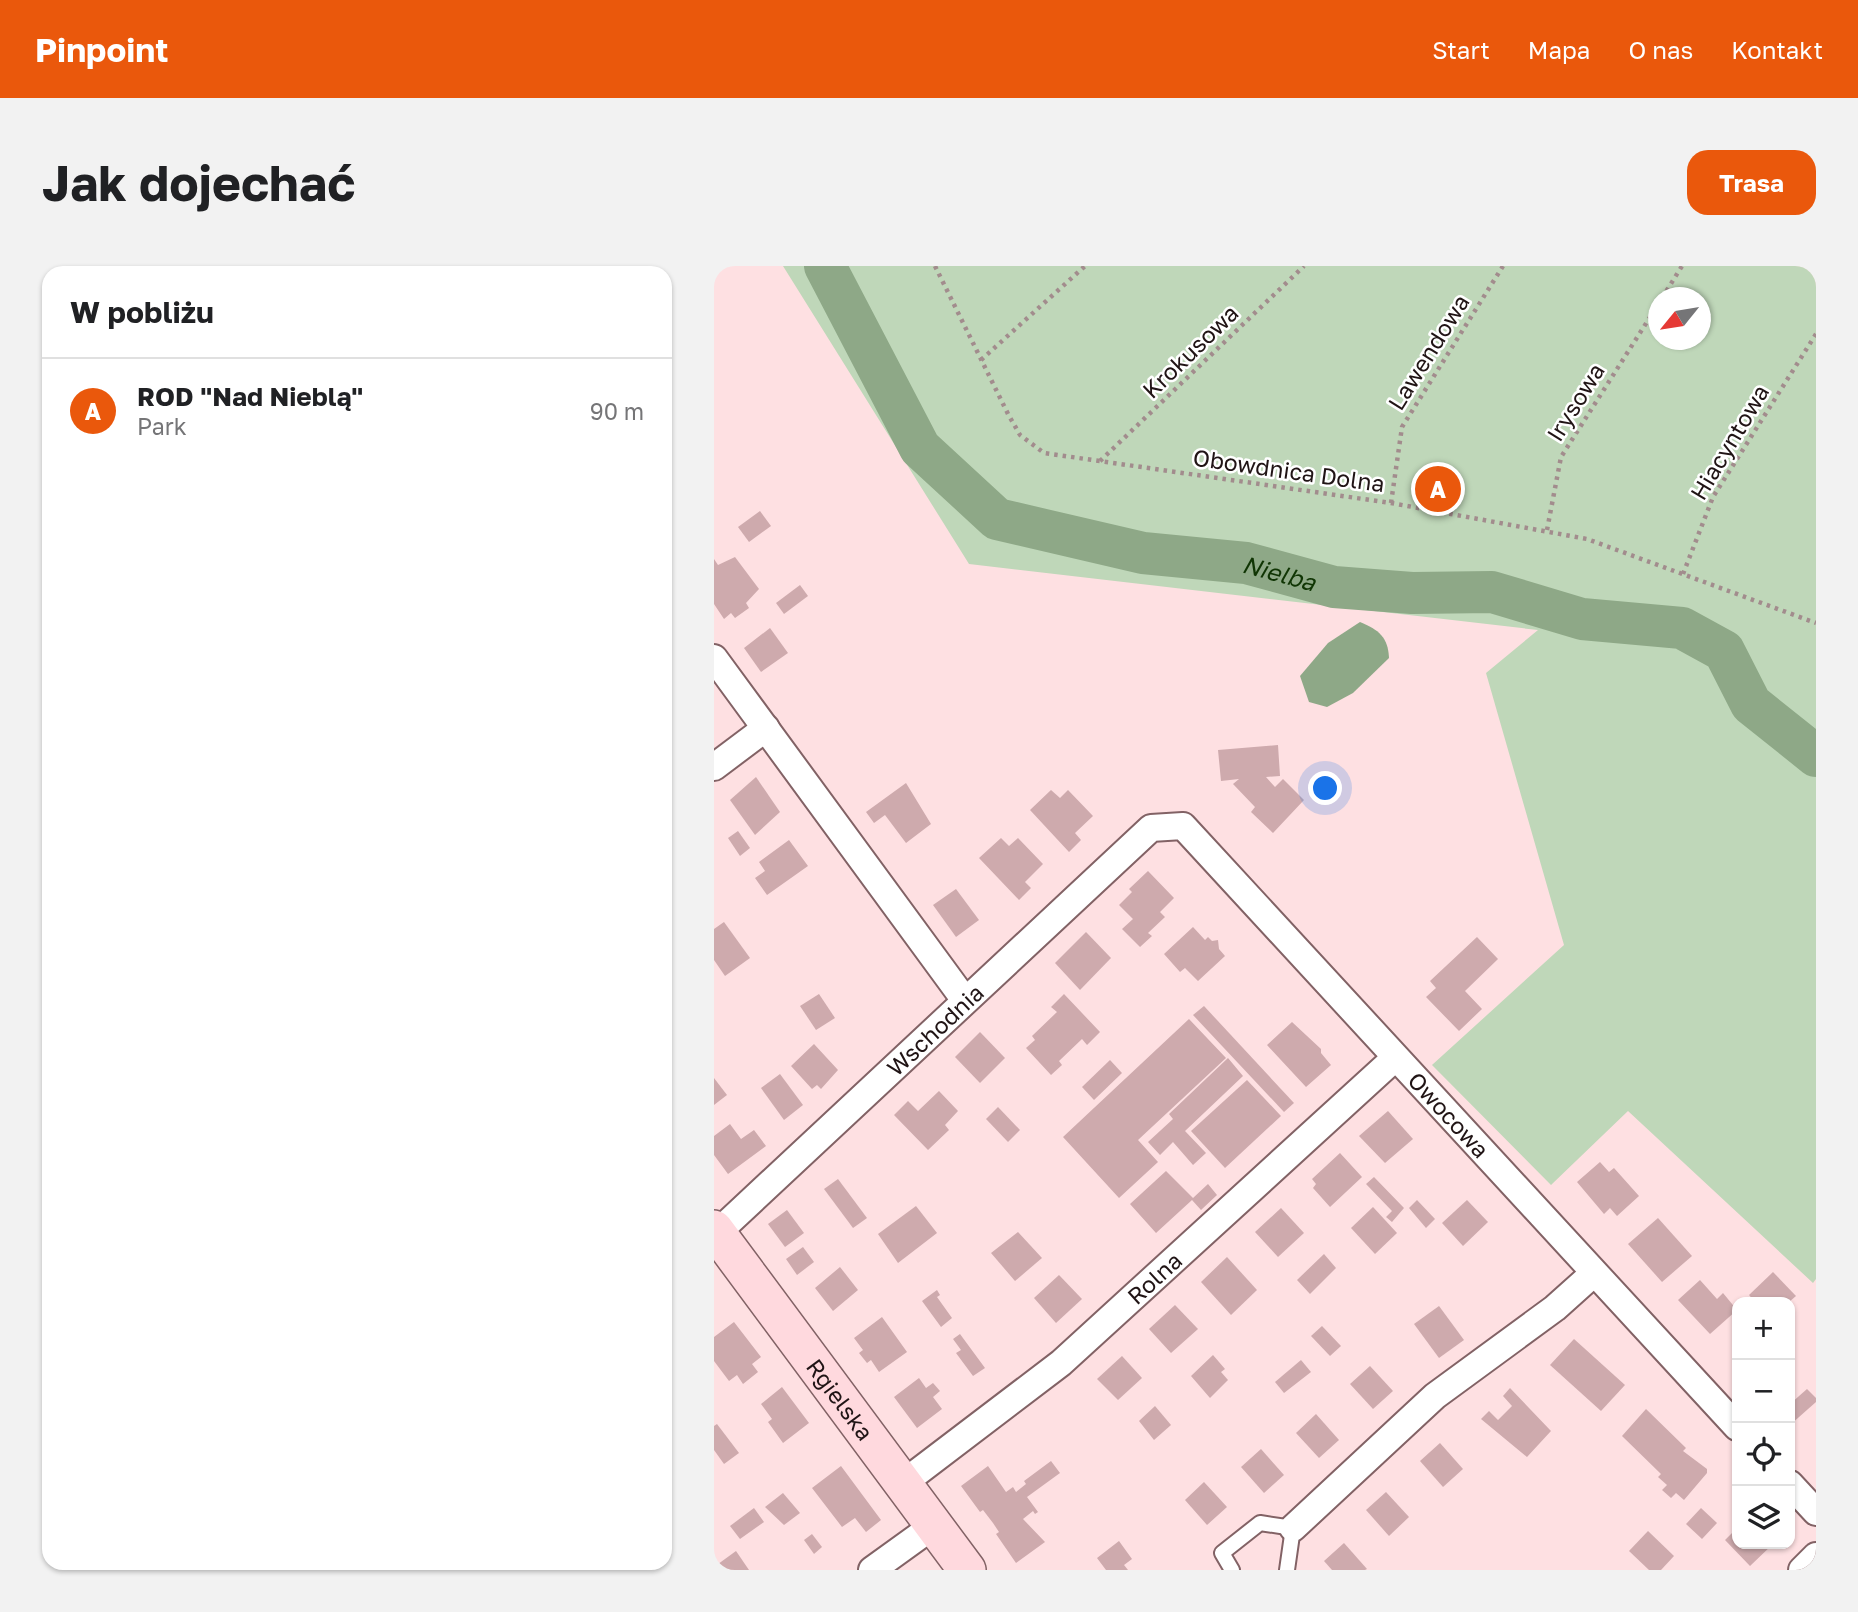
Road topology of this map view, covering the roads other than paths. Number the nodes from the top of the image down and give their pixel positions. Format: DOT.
graph roads {
  1 [pos="714,658"];
  2 [pos="766,728"];
  3 [pos="714,766"];
  4 [pos="1151,828"];
  5 [pos="964,999"];
  6 [pos="1395,1058"];
  7 [pos="715,1231"];
  8 [pos="1594,1273"];
  9 [pos="1733,1423"];
  10 [pos="902,1484"];
  11 [pos="1792,1486"];
  12 [pos="1816,1512"];
  13 [pos="933,1526"];
  14 [pos="1293,1528"];
  15 [pos="1816,1556"];
  16 [pos="872,1570"];
  17 [pos="967,1570"];
  18 [pos="1232,1570"];
  19 [pos="1287,1570"];
  20 [pos="1802,1570"];
  1 -- 2 [label="street"];
  2 -- 3 [label="street"];
  2 -- 5 [label="street"];
  4 -- 5 [label="street, Wschodnia"];
  4 -- 6 [label="street, Owocowa"];
  5 -- 7 [label="street, Wschodnia"];
  6 -- 8 [label="street, Owocowa"];
  6 -- 10 [label="street, Rolna"];
  7 -- 10 [label="street, Rgielska"];
  8 -- 9 [label="street, Owocowa"];
  8 -- 14 [label="street"];
  10 -- 13 [label="street, Rgielska"];
  11 -- 12 [label="street"];
  13 -- 16 [label="street"];
  13 -- 17 [label="street, Rgielska"];
  14 -- 18 [label="lane"];
  14 -- 19 [label="lane"];
  15 -- 20 [label="street"];
}
